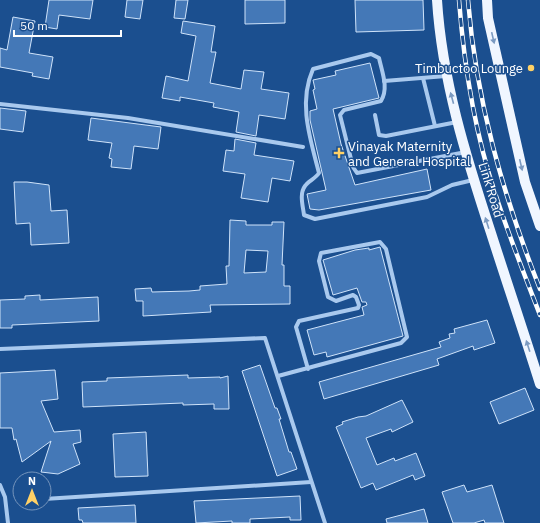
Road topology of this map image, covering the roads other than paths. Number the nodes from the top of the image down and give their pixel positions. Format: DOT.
graph roads {
  1 [pos="437,0"];
  2 [pos="487,0"];
  3 [pos="446,76"];
  4 [pos="423,78"];
  5 [pos="384,81"];
  6 [pos="0,104"];
  7 [pos="374,115"];
  8 [pos="458,122"];
  9 [pos="435,126"];
  10 [pos="302,147"];
  11 [pos="466,152"];
  12 [pos="473,179"];
  13 [pos="540,226"];
  14 [pos="0,349"];
  15 [pos="308,369"];
  16 [pos="278,376"];
  17 [pos="540,384"];
  18 [pos="311,482"];
  19 [pos="0,485"];
  20 [pos="52,498"];
  21 [pos="8,523"];
  22 [pos="325,523"];
  1 -- 3 [label="main road, Link Road"];
  2 -- 13 [label="main road, one-way"];
  3 -- 4 [label="street"];
  8 -- 3 [label="main road, Link Road, one-way"];
  4 -- 5 [label="street"];
  4 -- 9 [label="street"];
  5 -- 11 [label="street"];
  5 -- 12 [label="street"];
  6 -- 10 [label="street"];
  7 -- 9 [label="street"];
  8 -- 9 [label="street"];
  8 -- 11 [label="main road, Link Road"];
  11 -- 12 [label="main road, Link Road"];
  17 -- 12 [label="main road, Link Road, one-way"];
  14 -- 16 [label="street"];
  15 -- 15 [label="street"];
  15 -- 16 [label="street"];
  16 -- 18 [label="street"];
  18 -- 20 [label="street"];
  18 -- 22 [label="street"];
  19 -- 21 [label="street"];
}
